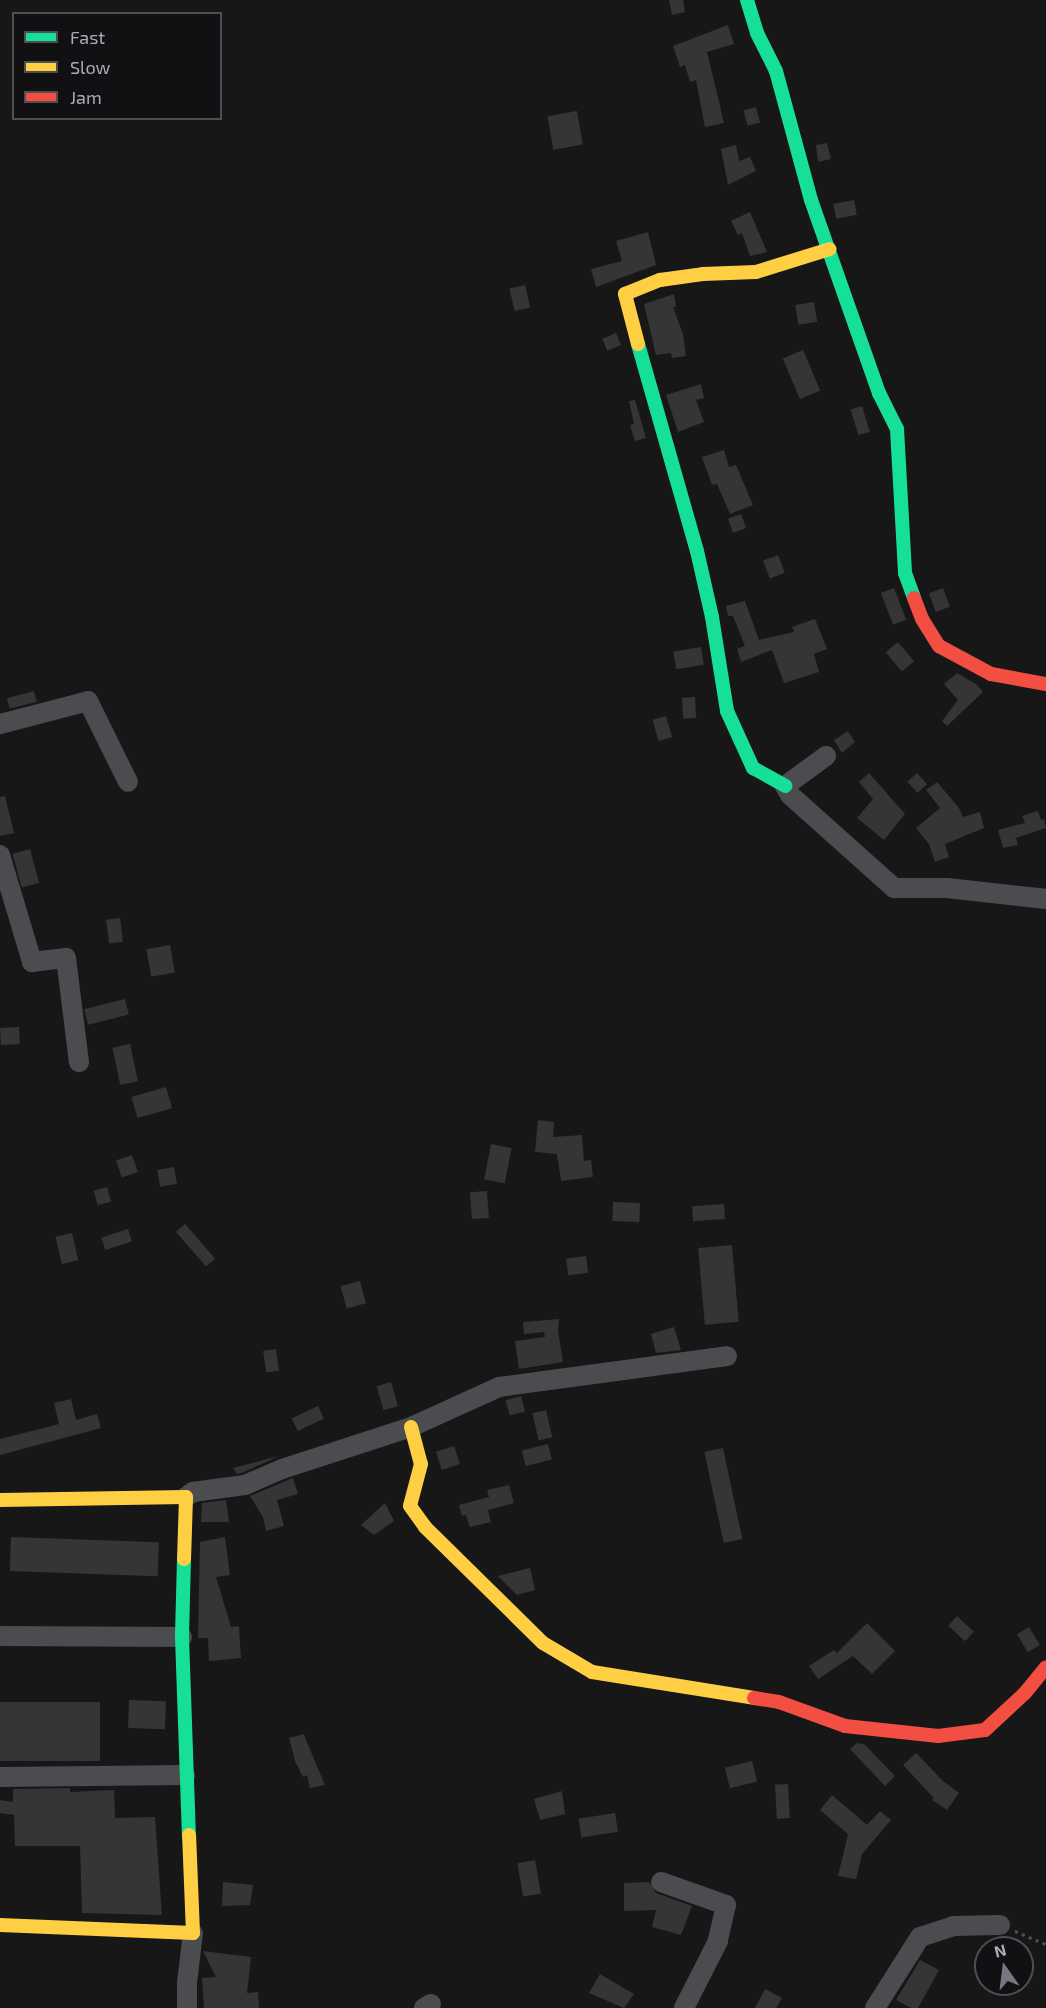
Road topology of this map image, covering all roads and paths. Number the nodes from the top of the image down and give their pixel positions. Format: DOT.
graph roads {
  1 [pos="747,0"];
  2 [pos="830,249"];
  3 [pos="1046,684"];
  4 [pos="0,724"];
  5 [pos="826,756"];
  6 [pos="128,782"];
  7 [pos="785,786"];
  8 [pos="0,855"];
  9 [pos="1046,899"];
  10 [pos="79,1062"];
  11 [pos="727,1356"];
  12 [pos="411,1427"];
  13 [pos="186,1497"];
  14 [pos="0,1500"];
  15 [pos="0,1636"];
  16 [pos="182,1637"];
  17 [pos="1046,1667"];
  18 [pos="185,1775"];
  19 [pos="0,1777"];
  20 [pos="661,1882"];
  21 [pos="0,1925"];
  22 [pos="1000,1925"];
  23 [pos="193,1933"];
  24 [pos="1046,1944"];
  25 [pos="187,2008"];
  26 [pos="684,2008"];
  27 [pos="875,2008"];
  1 -- 2 [label="street"];
  2 -- 3 [label="street"];
  2 -- 7 [label="street"];
  4 -- 6 [label="street"];
  5 -- 7 [label="street"];
  7 -- 9 [label="street"];
  8 -- 10 [label="street"];
  11 -- 12 [label="street"];
  12 -- 13 [label="street"];
  12 -- 17 [label="street"];
  13 -- 14 [label="street"];
  13 -- 16 [label="street"];
  15 -- 16 [label="street"];
  16 -- 18 [label="street"];
  18 -- 19 [label="street"];
  18 -- 23 [label="street"];
  20 -- 26 [label="street"];
  21 -- 23 [label="street"];
  22 -- 24 [label="path"];
  22 -- 27 [label="street"];
  23 -- 25 [label="street"];
}
